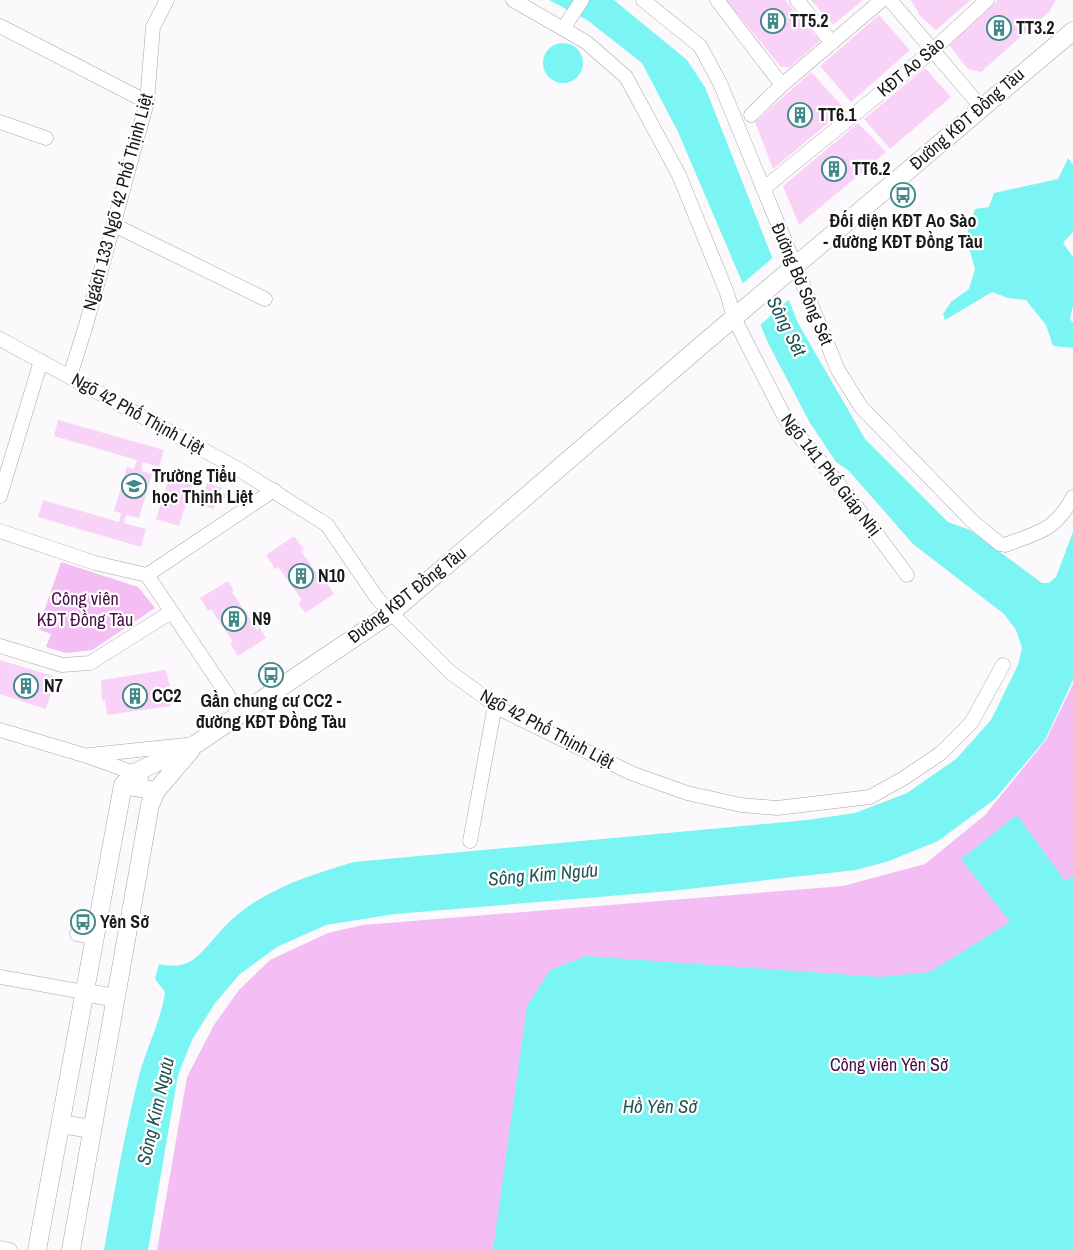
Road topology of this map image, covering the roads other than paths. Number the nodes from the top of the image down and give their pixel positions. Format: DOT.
graph roads {
  1 [pos="167,0"];
  2 [pos="513,0"];
  3 [pos="582,0"];
  4 [pos="644,0"];
  5 [pos="717,0"];
  6 [pos="797,0"];
  7 [pos="882,0"];
  8 [pos="890,0"];
  9 [pos="987,0"];
  10 [pos="562,29"];
  11 [pos="1,31"];
  12 [pos="1073,31"];
  13 [pos="832,43"];
  14 [pos="933,50"];
  15 [pos="782,85"];
  16 [pos="147,102"];
  17 [pos="981,107"];
  18 [pos="751,115"];
  19 [pos="0,122"];
  20 [pos="46,138"];
  21 [pos="763,189"];
  22 [pos="114,225"];
  23 [pos="792,270"];
  24 [pos="265,299"];
  25 [pos="741,312"];
  26 [pos="0,339"];
  27 [pos="41,361"];
  28 [pos="70,376"];
  29 [pos="274,490"];
  30 [pos="0,496"];
  31 [pos="1073,497"];
  32 [pos="0,532"];
  33 [pos="147,575"];
  34 [pos="907,575"];
  35 [pos="171,612"];
  36 [pos="391,613"];
  37 [pos="0,646"];
  38 [pos="1003,665"];
  39 [pos="495,706"];
  40 [pos="241,715"];
  41 [pos="0,730"];
  42 [pos="196,744"];
  43 [pos="87,756"];
  44 [pos="128,779"];
  45 [pos="156,790"];
  46 [pos="470,841"];
  47 [pos="77,934"];
  48 [pos="94,937"];
  49 [pos="0,977"];
  50 [pos="84,992"];
  51 [pos="115,998"];
  52 [pos="61,1124"];
  53 [pos="92,1129"];
  54 [pos="0,1248"];
  55 [pos="10,1250"];
  56 [pos="37,1250"];
  57 [pos="71,1250"];
  1 -- 16 [label="street, Ngách 133 Ngõ 42 Phố Thịnh Liệt"];
  2 -- 10 [label="street"];
  3 -- 10 [label="street"];
  4 -- 21 [label="street, Đường Bờ Sông Sét"];
  5 -- 15 [label="street"];
  6 -- 13 [label="street"];
  7 -- 13 [label="street"];
  8 -- 14 [label="street"];
  9 -- 14 [label="street, KĐT Ao Sào"];
  10 -- 25 [label="street"];
  11 -- 16 [label="street"];
  12 -- 17 [label="main road, Đường KĐT Đồng Tàu"];
  13 -- 15 [label="street"];
  14 -- 17 [label="street"];
  14 -- 21 [label="street, KĐT Ao Sào"];
  15 -- 18 [label="street"];
  16 -- 22 [label="street, Ngách 133 Ngõ 42 Phố Thịnh Liệt"];
  17 -- 23 [label="main road, Đường KĐT Đồng Tàu"];
  19 -- 20 [label="street"];
  21 -- 23 [label="street, Đường Bờ Sông Sét"];
  22 -- 24 [label="street"];
  22 -- 28 [label="street, Ngách 133 Ngõ 42 Phố Thịnh Liệt"];
  23 -- 25 [label="main road, Đường KĐT Đồng Tàu"];
  23 -- 31 [label="street, Đường Bờ Sông Sét"];
  25 -- 34 [label="street, Ngõ 141 Phố Giáp Nhị"];
  25 -- 36 [label="main road, Đường KĐT Đồng Tàu"];
  26 -- 27 [label="street, Ngõ 42 Phố Thịnh Liệt"];
  27 -- 28 [label="street, Ngõ 42 Phố Thịnh Liệt"];
  27 -- 30 [label="street"];
  28 -- 29 [label="street, Ngõ 42 Phố Thịnh Liệt"];
  29 -- 33 [label="street"];
  29 -- 36 [label="street, Ngõ 42 Phố Thịnh Liệt"];
  32 -- 33 [label="street"];
  33 -- 35 [label="street"];
  35 -- 37 [label="street"];
  35 -- 40 [label="street"];
  36 -- 39 [label="street, Ngõ 42 Phố Thịnh Liệt"];
  36 -- 40 [label="main road, Đường KĐT Đồng Tàu"];
  38 -- 39 [label="street, Ngõ 42 Phố Thịnh Liệt"];
  39 -- 46 [label="street"];
  40 -- 42 [label="main road, Đường KĐT Đồng Tàu"];
  41 -- 43 [label="street, Đường KĐT Đồng Tàu"];
  42 -- 43 [label="street, Đường KĐT Đồng Tàu"];
  42 -- 44 [label="main road"];
  42 -- 45 [label="main road"];
  43 -- 44 [label="street"];
  44 -- 45 [label="main road"];
  44 -- 48 [label="main road"];
  45 -- 51 [label="main road"];
  47 -- 48 [label="street"];
  48 -- 50 [label="main road"];
  49 -- 50 [label="street"];
  50 -- 51 [label="main road"];
  50 -- 52 [label="main road"];
  51 -- 53 [label="main road"];
  52 -- 53 [label="main road"];
  52 -- 56 [label="main road"];
  53 -- 57 [label="main road"];
  54 -- 55 [label="street"];
}
